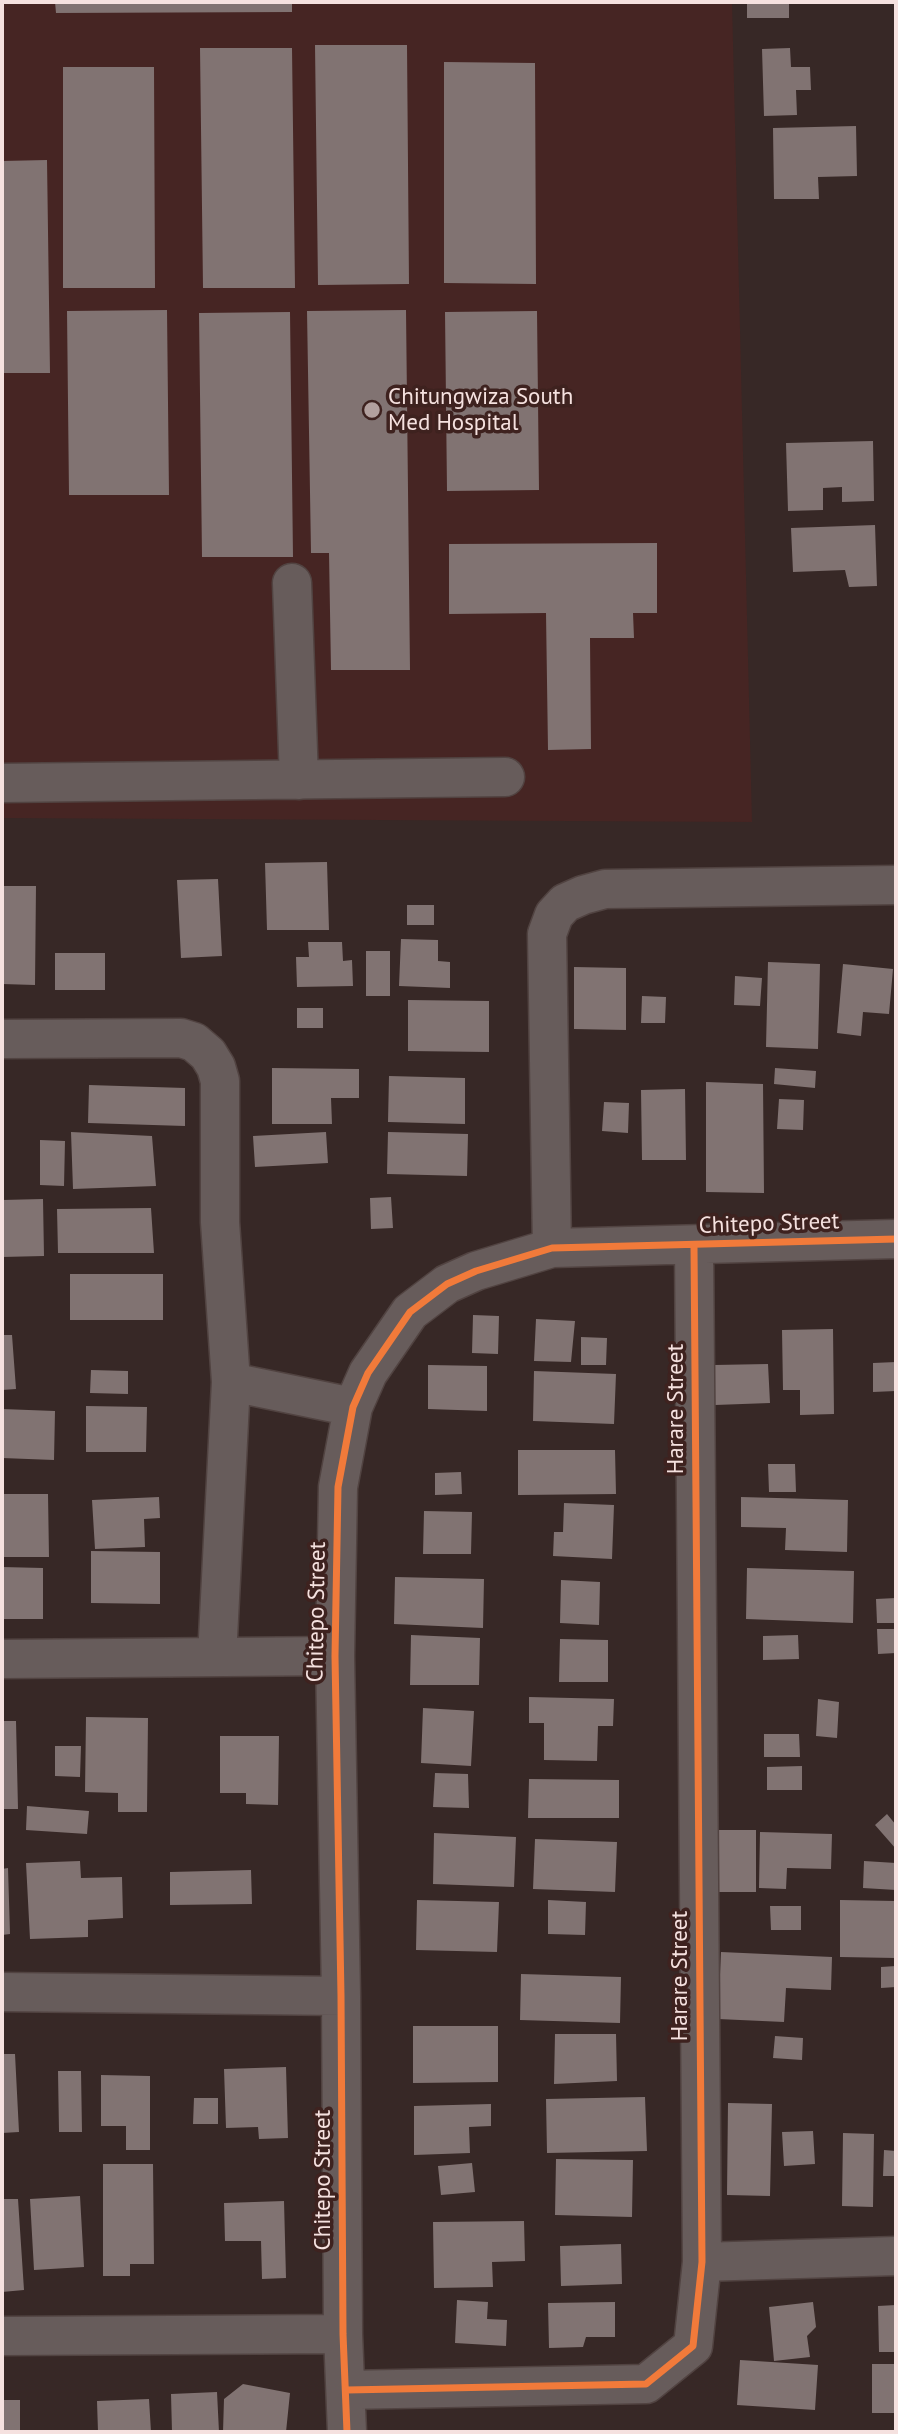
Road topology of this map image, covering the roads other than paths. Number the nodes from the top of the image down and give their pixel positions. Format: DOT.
graph roads {
  1 [pos="292,583"];
  2 [pos="505,777"];
  3 [pos="299,780"];
  4 [pos="2,783"];
  5 [pos="896,885"];
  6 [pos="2,1039"];
  7 [pos="896,1239"];
  8 [pos="694,1246"];
  9 [pos="552,1248"];
  10 [pos="231,1382"];
  11 [pos="353,1407"];
  12 [pos="335,1656"];
  13 [pos="217,1657"];
  14 [pos="2,1659"];
  15 [pos="2,1992"];
  16 [pos="341,1996"];
  17 [pos="896,2256"];
  18 [pos="702,2262"];
  19 [pos="343,2334"];
  20 [pos="2,2336"];
  21 [pos="347,2390"];
  22 [pos="347,2432"];
  1 -- 3 [label="street"];
  2 -- 3 [label="street"];
  3 -- 4 [label="street"];
  5 -- 9 [label="street"];
  6 -- 10 [label="street"];
  7 -- 8 [label="street, Chitepo Street"];
  8 -- 9 [label="street, Chitepo Street"];
  8 -- 18 [label="street, Harare Street"];
  9 -- 11 [label="street, Chitepo Street"];
  10 -- 11 [label="street"];
  10 -- 13 [label="street"];
  11 -- 12 [label="street, Chitepo Street"];
  12 -- 13 [label="street"];
  12 -- 16 [label="street, Chitepo Street"];
  13 -- 14 [label="street"];
  15 -- 16 [label="street"];
  16 -- 19 [label="street, Chitepo Street"];
  17 -- 18 [label="street"];
  18 -- 21 [label="street, Harare Street"];
  19 -- 20 [label="street"];
  19 -- 21 [label="street, Chitepo Street"];
  21 -- 22 [label="street, Chitepo Street"];
}
